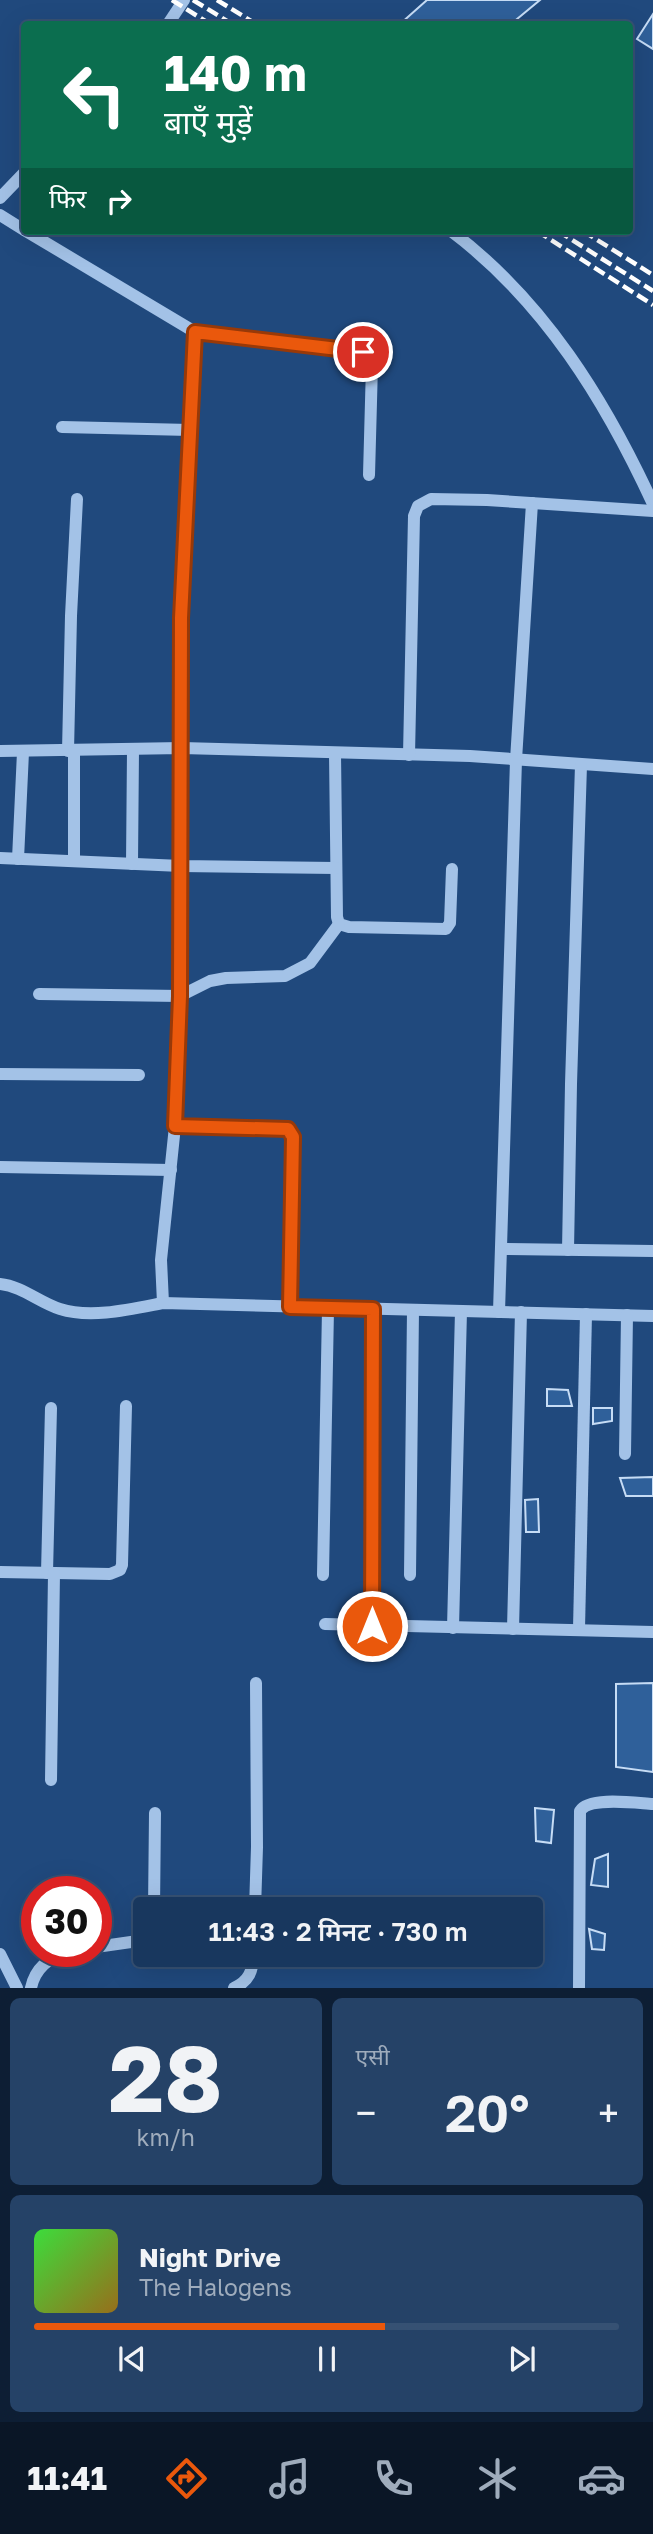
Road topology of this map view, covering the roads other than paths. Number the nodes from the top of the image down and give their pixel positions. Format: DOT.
graph roads {
  1 [pos="184,0"];
  2 [pos="170,21"];
  3 [pos="21,176"];
  4 [pos="0,198"];
  5 [pos="0,215"];
  6 [pos="21,228"];
  7 [pos="33,235"];
  8 [pos="455,235"];
  9 [pos="195,332"];
  10 [pos="62,427"];
  11 [pos="190,430"];
  12 [pos="369,475"];
  13 [pos="77,499"];
  14 [pos="532,503"];
  15 [pos="653,504"];
  16 [pos="653,511"];
  17 [pos="182,748"];
  18 [pos="133,750"];
  19 [pos="0,751"];
  20 [pos="71,751"];
  21 [pos="23,752"];
  22 [pos="335,753"];
  23 [pos="408,755"];
  24 [pos="516,760"];
  25 [pos="582,765"];
  26 [pos="653,769"];
  27 [pos="0,858"];
  28 [pos="18,859"];
  29 [pos="74,861"];
  30 [pos="132,864"];
  31 [pos="181,866"];
  32 [pos="336,868"];
  33 [pos="452,869"];
  34 [pos="340,923"];
  35 [pos="39,994"];
  36 [pos="180,996"];
  37 [pos="0,1074"];
  38 [pos="139,1075"];
  39 [pos="175,1126"];
  40 [pos="0,1167"];
  41 [pos="171,1170"];
  42 [pos="501,1249"];
  43 [pos="568,1250"];
  44 [pos="653,1251"];
  45 [pos="0,1284"];
  46 [pos="163,1303"];
  47 [pos="290,1307"];
  48 [pos="327,1308"];
  49 [pos="373,1309"];
  50 [pos="413,1310"];
  51 [pos="461,1311"];
  52 [pos="499,1312"];
  53 [pos="521,1312"];
  54 [pos="586,1314"];
  55 [pos="626,1315"];
  56 [pos="653,1316"];
  57 [pos="126,1406"];
  58 [pos="51,1408"];
  59 [pos="625,1454"];
  60 [pos="0,1572"];
  61 [pos="51,1573"];
  62 [pos="323,1575"];
  63 [pos="410,1575"];
  64 [pos="325,1624"];
  65 [pos="372,1626"];
  66 [pos="453,1628"];
  67 [pos="513,1629"];
  68 [pos="579,1629"];
  69 [pos="653,1632"];
  70 [pos="256,1683"];
  71 [pos="51,1780"];
  72 [pos="653,1804"];
  73 [pos="155,1813"];
  74 [pos="154,1897"];
  75 [pos="255,1897"];
  76 [pos="133,1942"];
  77 [pos="112,1945"];
  78 [pos="0,1954"];
  79 [pos="40,1967"];
  80 [pos="251,1967"];
  81 [pos="17,1988"];
  82 [pos="31,1988"];
  83 [pos="234,1988"];
  84 [pos="579,1988"];
  1 -- 2 [label="street"];
  3 -- 4 [label="street"];
  5 -- 6 [label="street"];
  7 -- 9 [label="street"];
  8 -- 15 [label="street"];
  9 -- 11 [label="street"];
  9 -- 12 [label="street"];
  10 -- 11 [label="street"];
  11 -- 17 [label="street"];
  13 -- 20 [label="street"];
  14 -- 16 [label="street"];
  14 -- 23 [label="street"];
  14 -- 24 [label="street"];
  17 -- 18 [label="street"];
  17 -- 22 [label="street"];
  17 -- 31 [label="street"];
  18 -- 20 [label="street"];
  18 -- 30 [label="street"];
  19 -- 21 [label="street"];
  20 -- 21 [label="street"];
  20 -- 29 [label="street"];
  21 -- 28 [label="street"];
  22 -- 23 [label="street"];
  22 -- 32 [label="street"];
  23 -- 24 [label="street"];
  24 -- 25 [label="street"];
  24 -- 42 [label="street"];
  25 -- 26 [label="street"];
  25 -- 43 [label="street"];
  27 -- 28 [label="street"];
  28 -- 29 [label="street"];
  29 -- 30 [label="street"];
  30 -- 31 [label="street"];
  31 -- 32 [label="street"];
  31 -- 36 [label="street"];
  32 -- 34 [label="street"];
  33 -- 34 [label="street"];
  34 -- 36 [label="street"];
  35 -- 36 [label="street"];
  36 -- 39 [label="street"];
  37 -- 38 [label="street"];
  39 -- 41 [label="street"];
  39 -- 47 [label="street"];
  40 -- 41 [label="street"];
  41 -- 46 [label="street"];
  42 -- 43 [label="street"];
  42 -- 52 [label="street"];
  43 -- 44 [label="street"];
  45 -- 46 [label="street"];
  46 -- 47 [label="street"];
  47 -- 48 [label="street"];
  48 -- 49 [label="street"];
  48 -- 62 [label="street"];
  49 -- 50 [label="street"];
  49 -- 65 [label="street"];
  50 -- 51 [label="street"];
  50 -- 63 [label="street"];
  51 -- 52 [label="street"];
  51 -- 66 [label="street"];
  52 -- 53 [label="street"];
  53 -- 54 [label="street"];
  53 -- 67 [label="street"];
  54 -- 55 [label="street"];
  54 -- 68 [label="street"];
  55 -- 56 [label="street"];
  55 -- 59 [label="street"];
  57 -- 61 [label="street"];
  58 -- 61 [label="street"];
  60 -- 61 [label="street"];
  61 -- 71 [label="street"];
  64 -- 65 [label="street"];
  65 -- 66 [label="street"];
  66 -- 67 [label="street"];
  67 -- 68 [label="street"];
  68 -- 69 [label="street"];
  70 -- 75 [label="street"];
  72 -- 84 [label="street"];
  73 -- 74 [label="street"];
  76 -- 77 [label="street"];
  78 -- 81 [label="street"];
  79 -- 82 [label="street"];
  80 -- 83 [label="street"];
}
